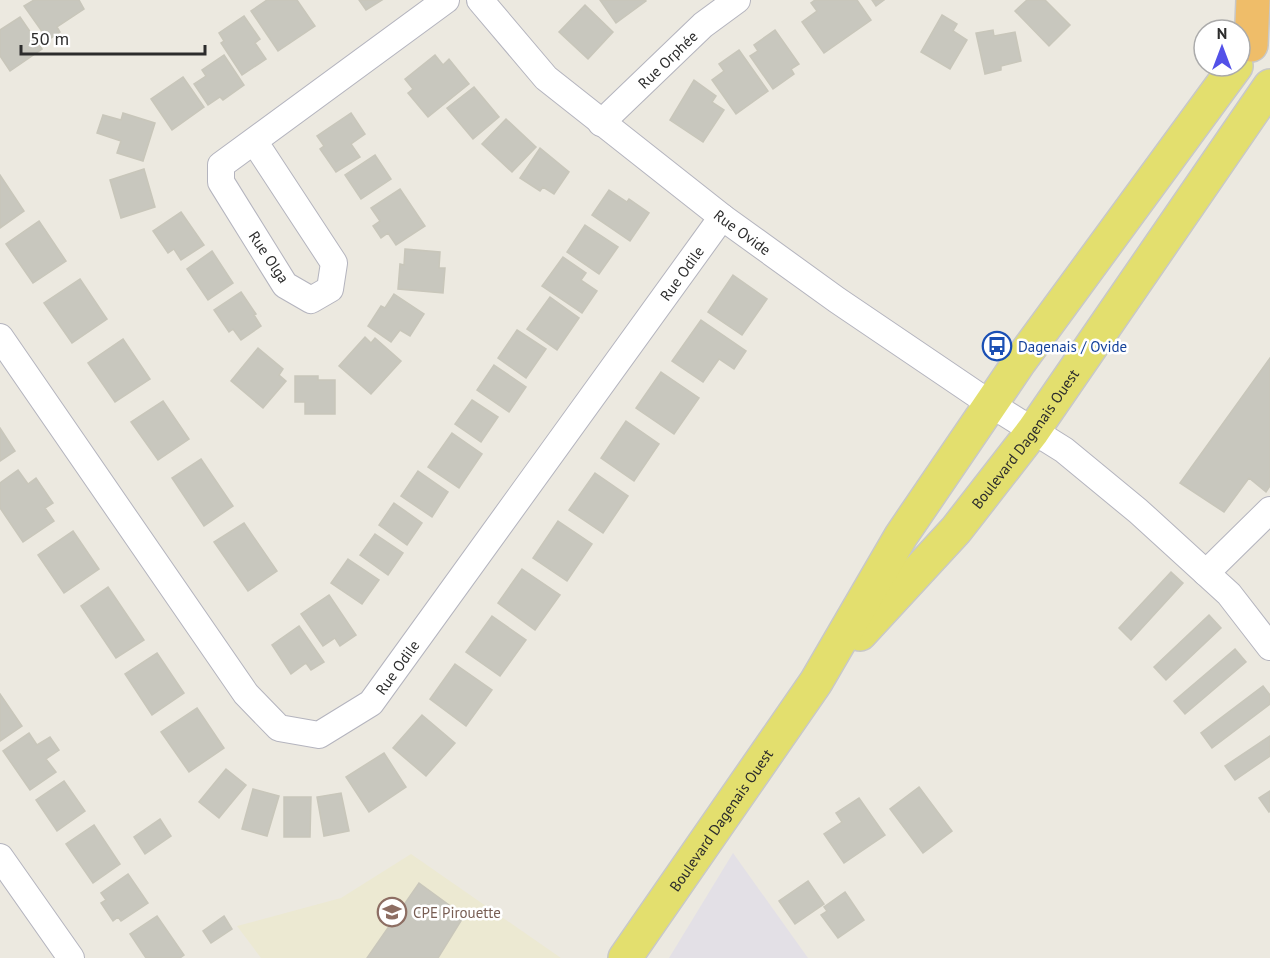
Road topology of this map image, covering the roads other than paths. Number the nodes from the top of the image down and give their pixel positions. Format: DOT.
graph roads {
  1 [pos="446,0"];
  2 [pos="480,0"];
  3 [pos="737,0"];
  4 [pos="1253,0"];
  5 [pos="1252,18"];
  6 [pos="1227,78"];
  7 [pos="1270,86"];
  8 [pos="601,123"];
  9 [pos="254,141"];
  10 [pos="722,217"];
  11 [pos="0,337"];
  12 [pos="992,405"];
  13 [pos="1033,431"];
  14 [pos="1270,510"];
  15 [pos="1206,573"];
  16 [pos="1270,647"];
  17 [pos="816,682"];
  18 [pos="0,856"];
  19 [pos="71,958"];
  20 [pos="626,958"];
  1 -- 9 [label="street, Rue Olga"];
  2 -- 8 [label="street, Rue Ovide"];
  3 -- 8 [label="street, Rue Orphée"];
  4 -- 5 [label="highway"];
  6 -- 12 [label="main road, Boulevard Dagenais Ouest"];
  7 -- 13 [label="main road, Boulevard Dagenais Ouest"];
  8 -- 10 [label="street, Rue Ovide"];
  9 -- 9 [label="street, Rue Olga"];
  10 -- 11 [label="street, Rue Odile"];
  10 -- 12 [label="street, Rue Ovide"];
  12 -- 13 [label="street, Rue Ovide"];
  12 -- 17 [label="main road, Boulevard Dagenais Ouest"];
  13 -- 15 [label="street, Rue Ovide"];
  13 -- 17 [label="main road, Boulevard Dagenais Ouest"];
  14 -- 15 [label="street"];
  15 -- 16 [label="street, Rue Ovide"];
  17 -- 20 [label="main road, Boulevard Dagenais Ouest"];
  18 -- 19 [label="street"];
}
